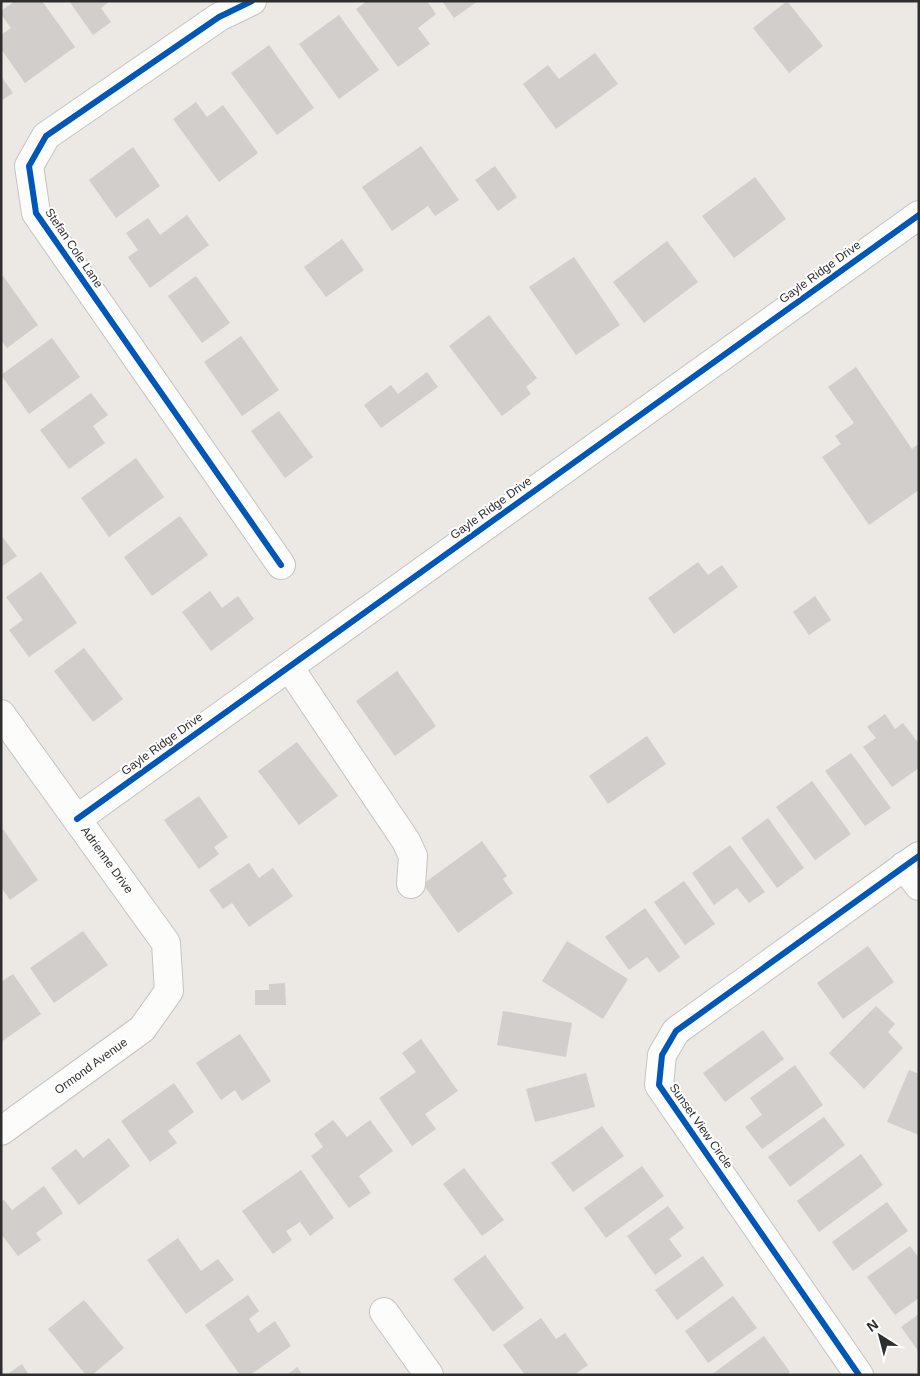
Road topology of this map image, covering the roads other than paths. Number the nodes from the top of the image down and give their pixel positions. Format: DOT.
graph roads {
  1 [pos="252,1"];
  2 [pos="919,215"];
  3 [pos="281,565"];
  4 [pos="289,666"];
  5 [pos="2,716"];
  6 [pos="77,819"];
  7 [pos="914,869"];
  8 [pos="411,884"];
  9 [pos="169,991"];
  10 [pos="1,1130"];
  11 [pos="384,1312"];
  12 [pos="429,1375"];
  13 [pos="859,1375"];
  1 -- 3 [label="street, Stefan Cole Lane"];
  2 -- 4 [label="street, Gayle Ridge Drive"];
  4 -- 6 [label="street, Gayle Ridge Drive"];
  4 -- 8 [label="street"];
  5 -- 6 [label="street, Adrienne Drive"];
  6 -- 9 [label="street, Adrienne Drive"];
  7 -- 13 [label="street, Sunset View Circle"];
  9 -- 10 [label="street, Ormond Avenue"];
  11 -- 12 [label="street"];
}
